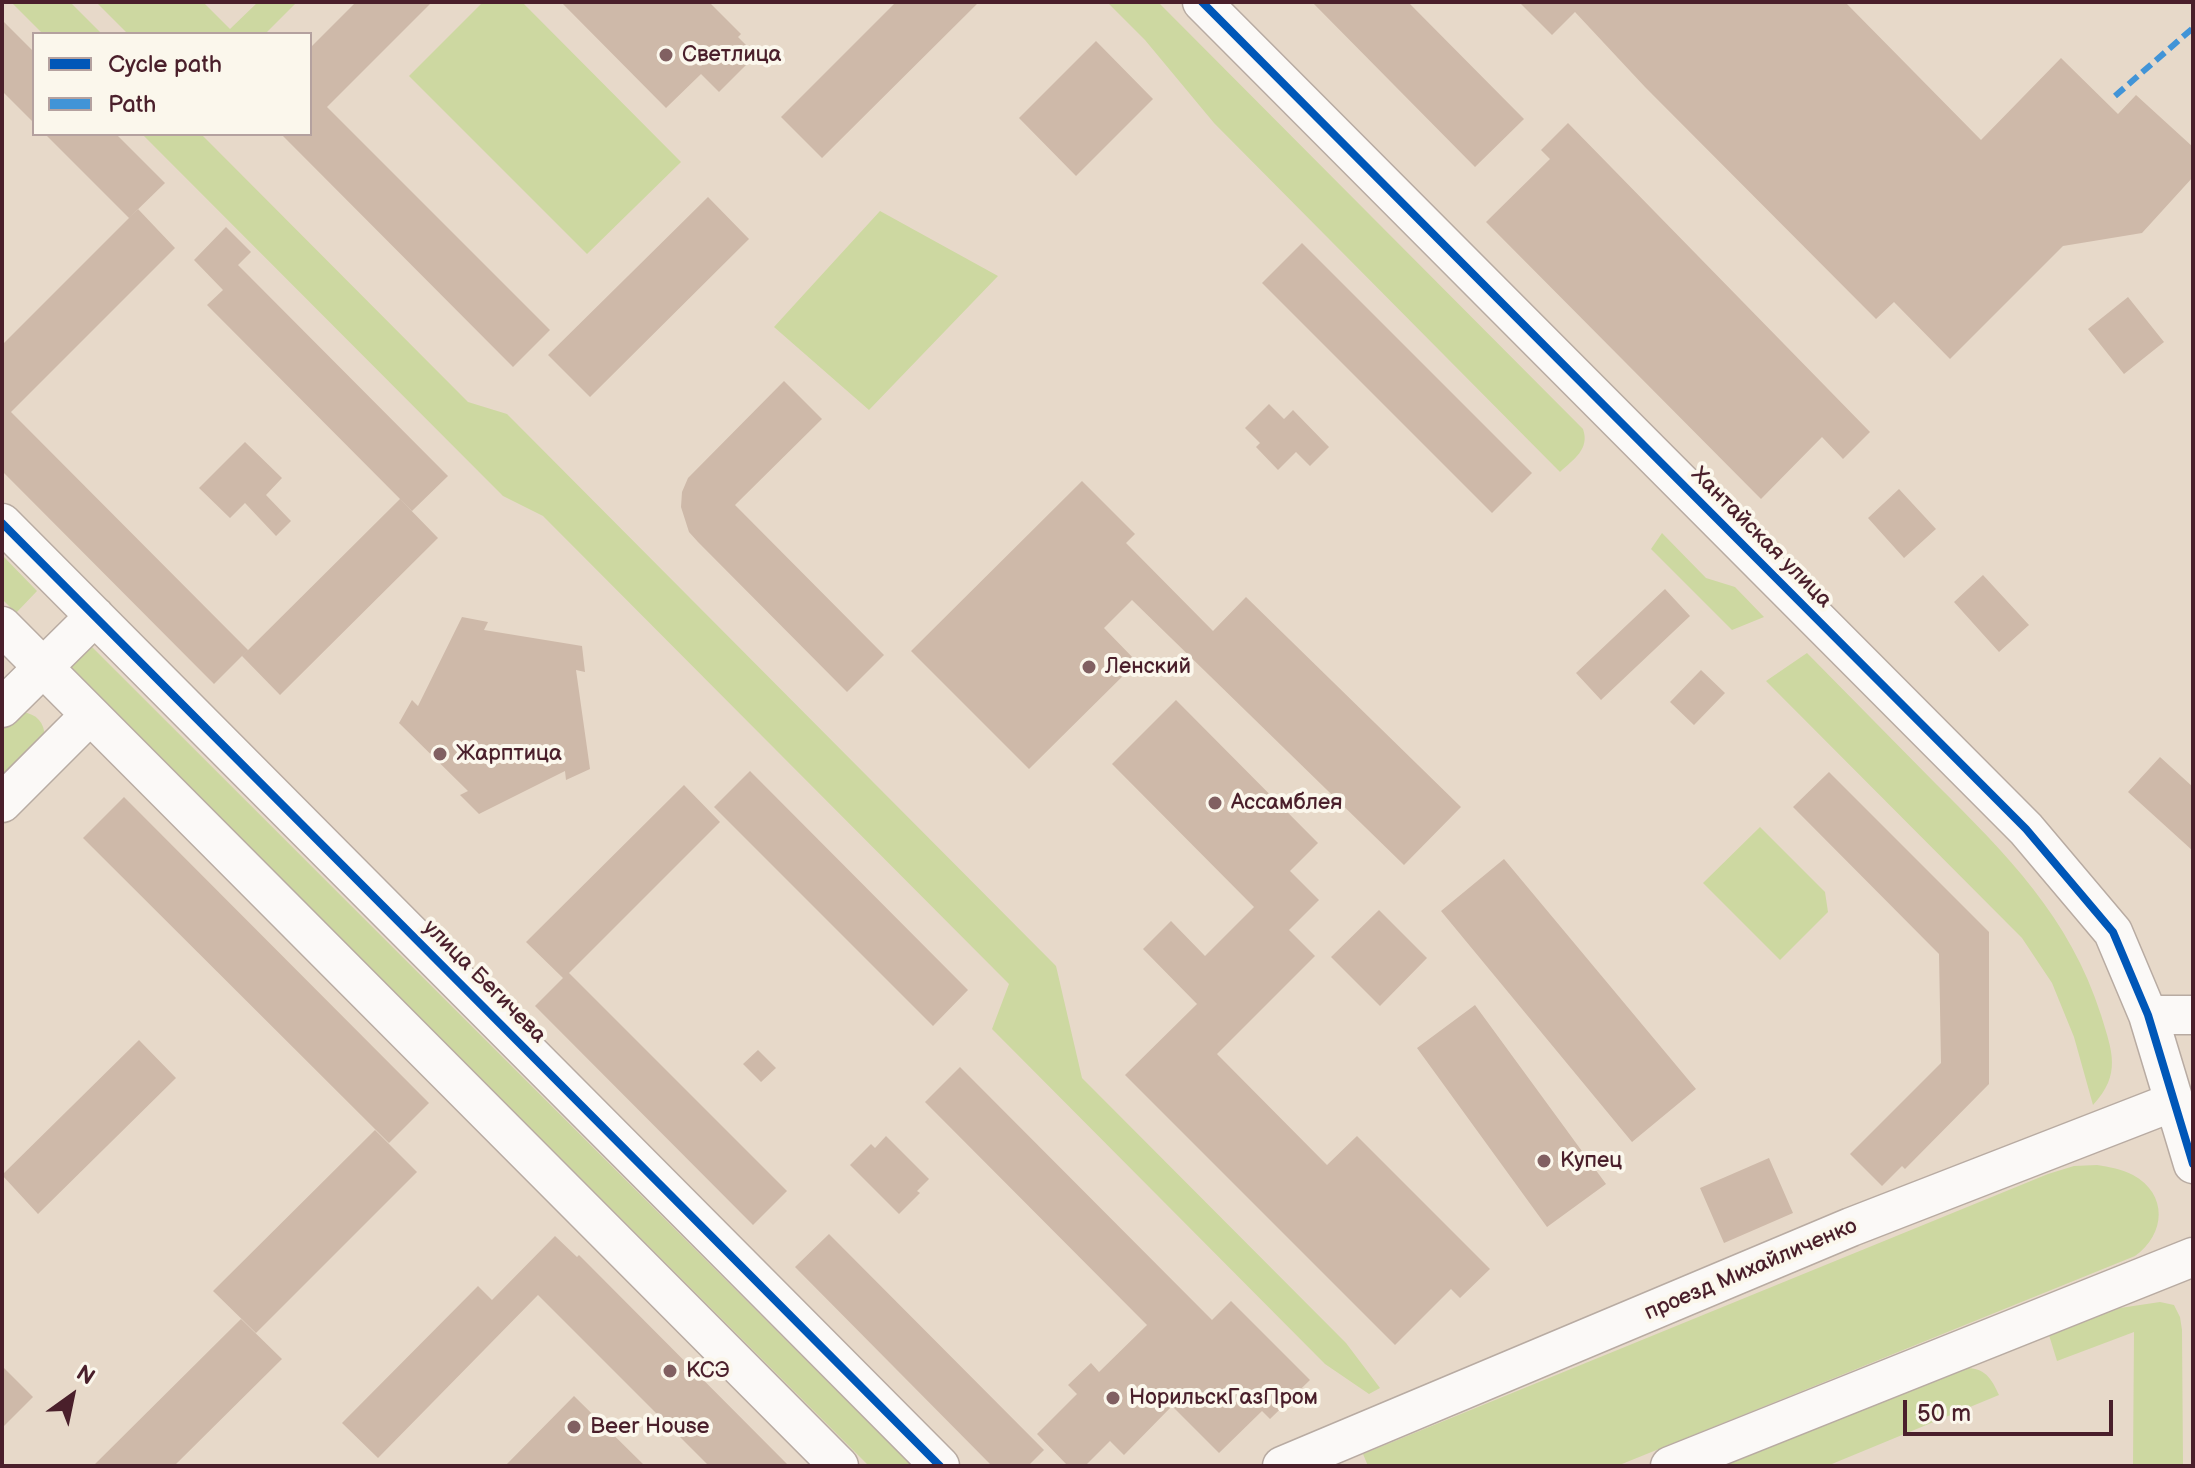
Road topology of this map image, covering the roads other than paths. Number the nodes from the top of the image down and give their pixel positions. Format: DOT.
graph roads {
  1 [pos="1202,2"];
  2 [pos="2,523"];
  3 [pos="95,616"];
  4 [pos="2,626"];
  5 [pos="43,668"];
  6 [pos="2,708"];
  7 [pos="90,715"];
  8 [pos="2,803"];
  9 [pos="2148,1015"];
  10 [pos="2193,1015"];
  11 [pos="2173,1102"];
  12 [pos="2193,1164"];
  13 [pos="2193,1257"];
  14 [pos="1336,1456"];
  15 [pos="839,1466"];
  16 [pos="940,1466"];
  17 [pos="1282,1466"];
  18 [pos="1670,1466"];
  1 -- 9 [label="street, Хантайская улица"];
  2 -- 3 [label="street, улица Бегичева"];
  3 -- 5 [label="street"];
  3 -- 16 [label="street, улица Бегичева"];
  4 -- 5 [label="street"];
  5 -- 6 [label="street"];
  5 -- 7 [label="street"];
  7 -- 8 [label="street"];
  7 -- 15 [label="street"];
  9 -- 10 [label="street"];
  9 -- 11 [label="street, Хантайская улица"];
  11 -- 12 [label="street, Хантайская улица"];
  11 -- 14 [label="street, проезд Михайличенко"];
  13 -- 18 [label="street"];
  14 -- 17 [label="street, проезд Михайличенко"];
}
